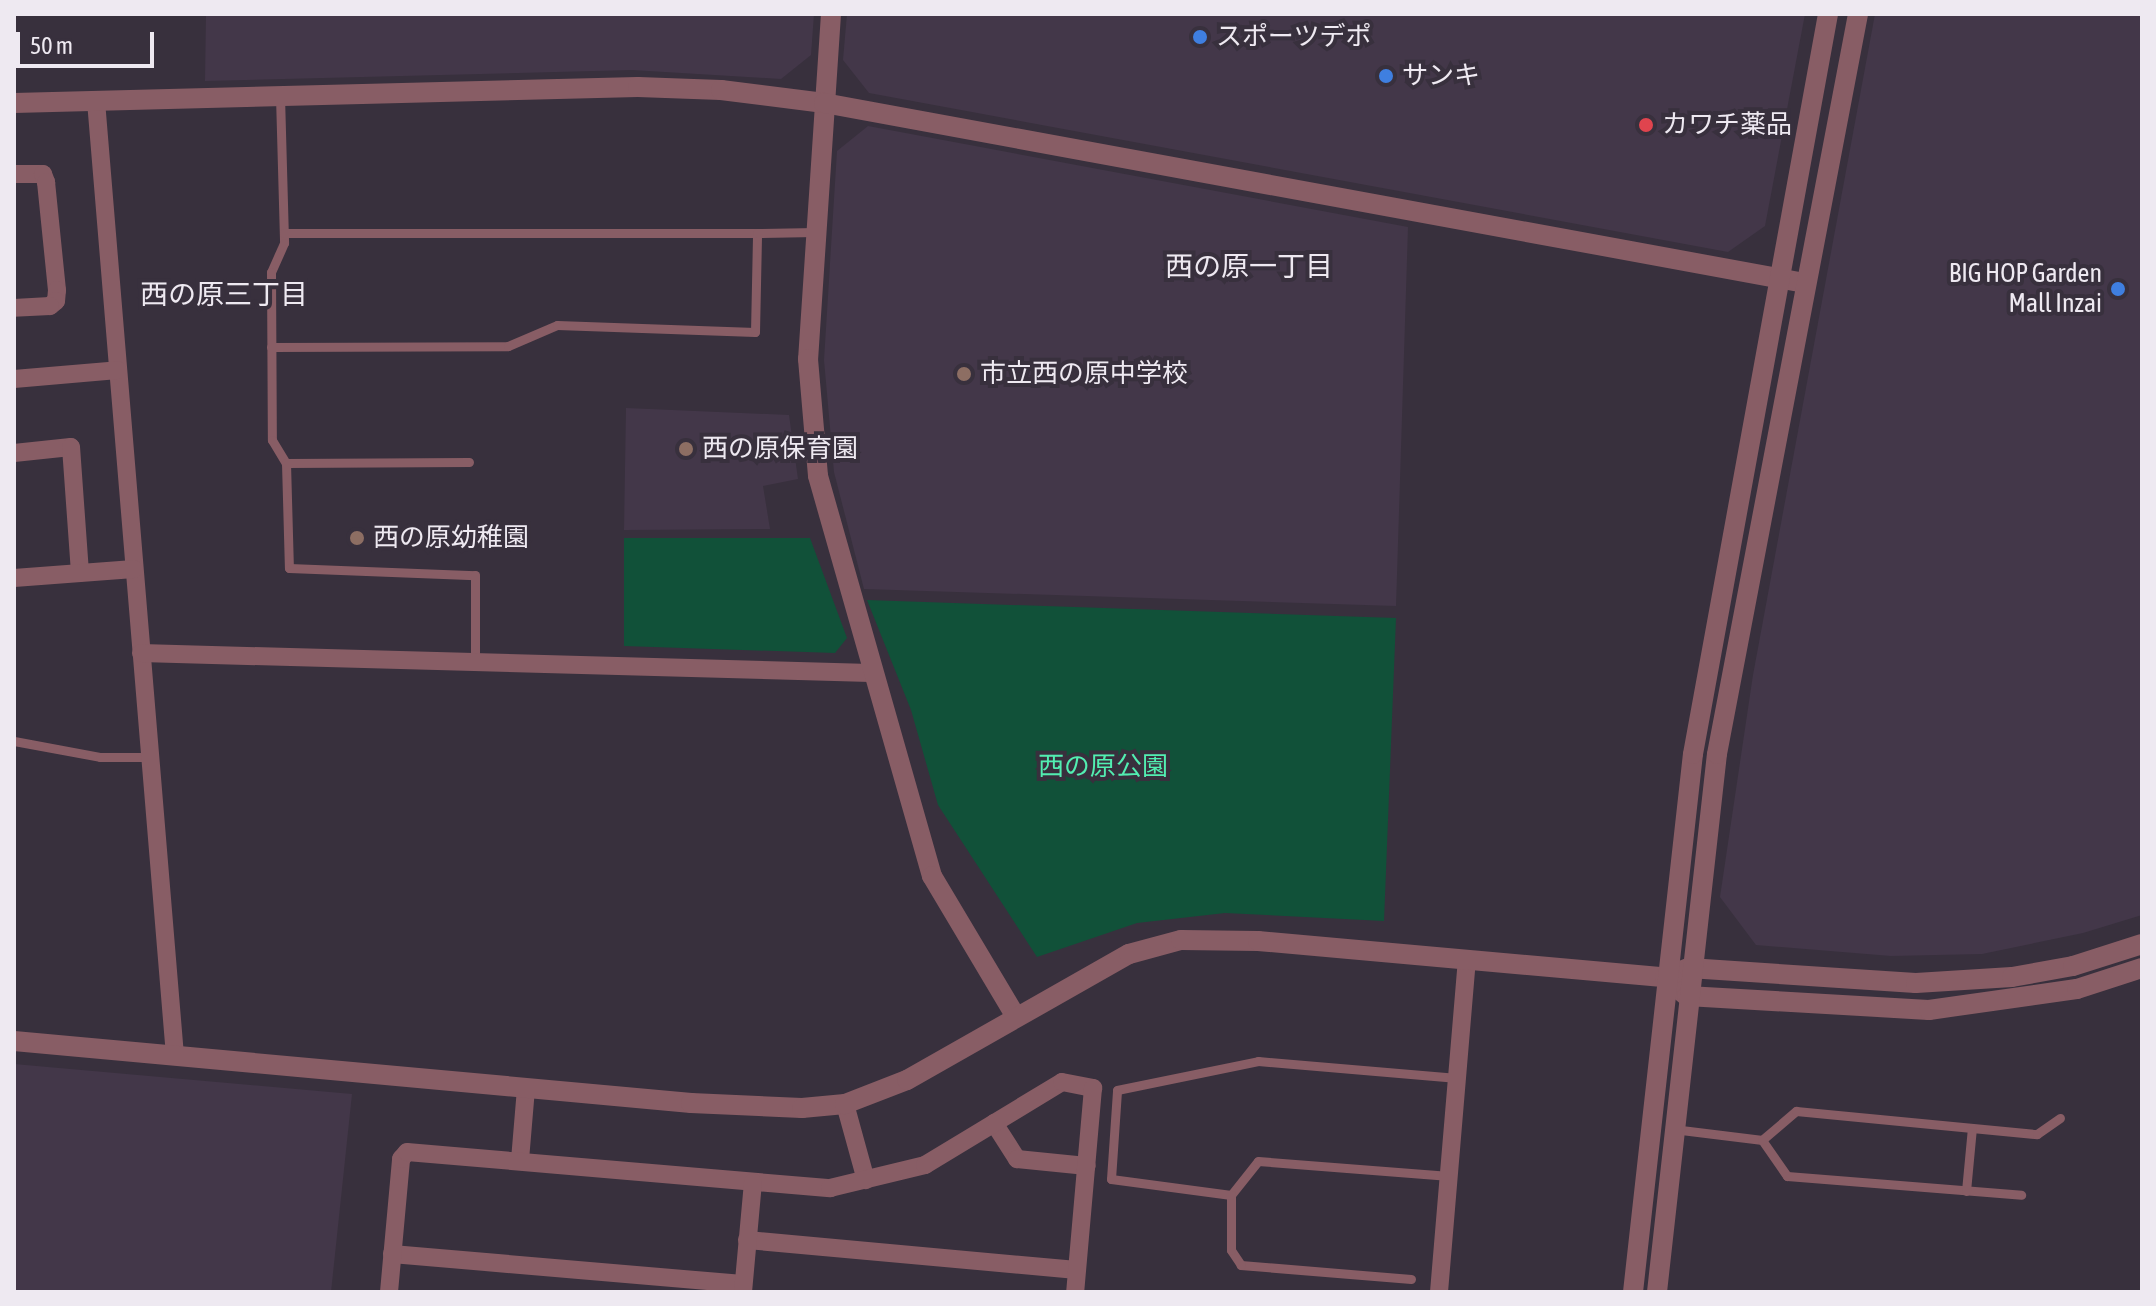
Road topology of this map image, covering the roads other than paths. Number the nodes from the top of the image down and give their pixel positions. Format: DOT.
graph roads {
  1 [pos="831,14"];
  2 [pos="1828,14"];
  3 [pos="1858,14"];
  4 [pos="280,96"];
  5 [pos="96,101"];
  6 [pos="14,103"];
  7 [pos="824,103"];
  8 [pos="14,174"];
  9 [pos="815,232"];
  10 [pos="284,233"];
  11 [pos="757,233"];
  12 [pos="1781,278"];
  13 [pos="1805,283"];
  14 [pos="14,308"];
  15 [pos="271,347"];
  16 [pos="118,370"];
  17 [pos="14,379"];
  18 [pos="14,453"];
  19 [pos="469,462"];
  20 [pos="286,463"];
  21 [pos="134,569"];
  22 [pos="80,573"];
  23 [pos="14,578"];
  24 [pos="141,653"];
  25 [pos="475,662"];
  26 [pos="871,673"];
  27 [pos="14,741"];
  28 [pos="150,757"];
  29 [pos="2142,944"];
  30 [pos="1467,959"];
  31 [pos="1689,968"];
  32 [pos="2142,968"];
  33 [pos="1665,977"];
  34 [pos="1687,996"];
  35 [pos="1015,1015"];
  36 [pos="14,1041"];
  37 [pos="175,1055"];
  38 [pos="1457,1078"];
  39 [pos="526,1088"];
  40 [pos="845,1104"];
  41 [pos="2060,1118"];
  42 [pos="994,1123"];
  43 [pos="1972,1128"];
  44 [pos="1673,1129"];
  45 [pos="1762,1140"];
  46 [pos="520,1160"];
  47 [pos="1087,1166"];
  48 [pos="1449,1176"];
  49 [pos="866,1180"];
  50 [pos="753,1182"];
  51 [pos="1966,1191"];
  52 [pos="1231,1195"];
  53 [pos="2021,1195"];
  54 [pos="747,1240"];
  55 [pos="392,1254"];
  56 [pos="1077,1270"];
  57 [pos="1411,1279"];
  58 [pos="743,1288"];
  59 [pos="389,1292"];
  60 [pos="1075,1292"];
  61 [pos="1439,1292"];
  62 [pos="1633,1292"];
  63 [pos="1657,1292"];
  1 -- 7 [label="street"];
  2 -- 12 [label="street"];
  3 -- 13 [label="street"];
  4 -- 5 [label="street"];
  4 -- 7 [label="street"];
  4 -- 10 [label="lane"];
  5 -- 6 [label="street"];
  5 -- 16 [label="street"];
  7 -- 9 [label="street"];
  7 -- 12 [label="street"];
  8 -- 14 [label="street"];
  9 -- 11 [label="lane"];
  9 -- 26 [label="street"];
  10 -- 11 [label="lane"];
  10 -- 15 [label="lane"];
  11 -- 15 [label="lane"];
  12 -- 13 [label="street"];
  12 -- 33 [label="street"];
  13 -- 31 [label="street"];
  15 -- 20 [label="lane"];
  16 -- 17 [label="street"];
  16 -- 21 [label="street"];
  18 -- 22 [label="street"];
  19 -- 20 [label="lane"];
  20 -- 25 [label="lane"];
  21 -- 22 [label="street"];
  21 -- 24 [label="street"];
  22 -- 23 [label="street"];
  24 -- 25 [label="street"];
  24 -- 28 [label="street"];
  25 -- 26 [label="street"];
  26 -- 35 [label="street"];
  27 -- 28 [label="lane"];
  28 -- 37 [label="street"];
  29 -- 31 [label="street"];
  30 -- 33 [label="street"];
  30 -- 35 [label="street"];
  30 -- 38 [label="street"];
  31 -- 33 [label="street"];
  31 -- 34 [label="street"];
  32 -- 34 [label="street"];
  33 -- 34 [label="street"];
  33 -- 62 [label="street"];
  34 -- 44 [label="street"];
  35 -- 40 [label="street"];
  36 -- 37 [label="street"];
  37 -- 39 [label="street"];
  38 -- 48 [label="street"];
  38 -- 52 [label="lane"];
  39 -- 40 [label="street"];
  39 -- 46 [label="street"];
  40 -- 49 [label="street"];
  41 -- 43 [label="lane"];
  42 -- 47 [label="street"];
  42 -- 47 [label="street"];
  42 -- 49 [label="street"];
  43 -- 45 [label="lane"];
  43 -- 51 [label="lane"];
  44 -- 45 [label="lane"];
  44 -- 63 [label="street"];
  45 -- 51 [label="lane"];
  46 -- 50 [label="street"];
  46 -- 55 [label="street"];
  47 -- 56 [label="street"];
  48 -- 52 [label="lane"];
  48 -- 61 [label="street"];
  49 -- 50 [label="street"];
  50 -- 54 [label="street"];
  51 -- 53 [label="lane"];
  52 -- 57 [label="lane"];
  54 -- 56 [label="street"];
  54 -- 58 [label="street"];
  55 -- 58 [label="street"];
  55 -- 59 [label="street"];
  56 -- 60 [label="street"];
}
